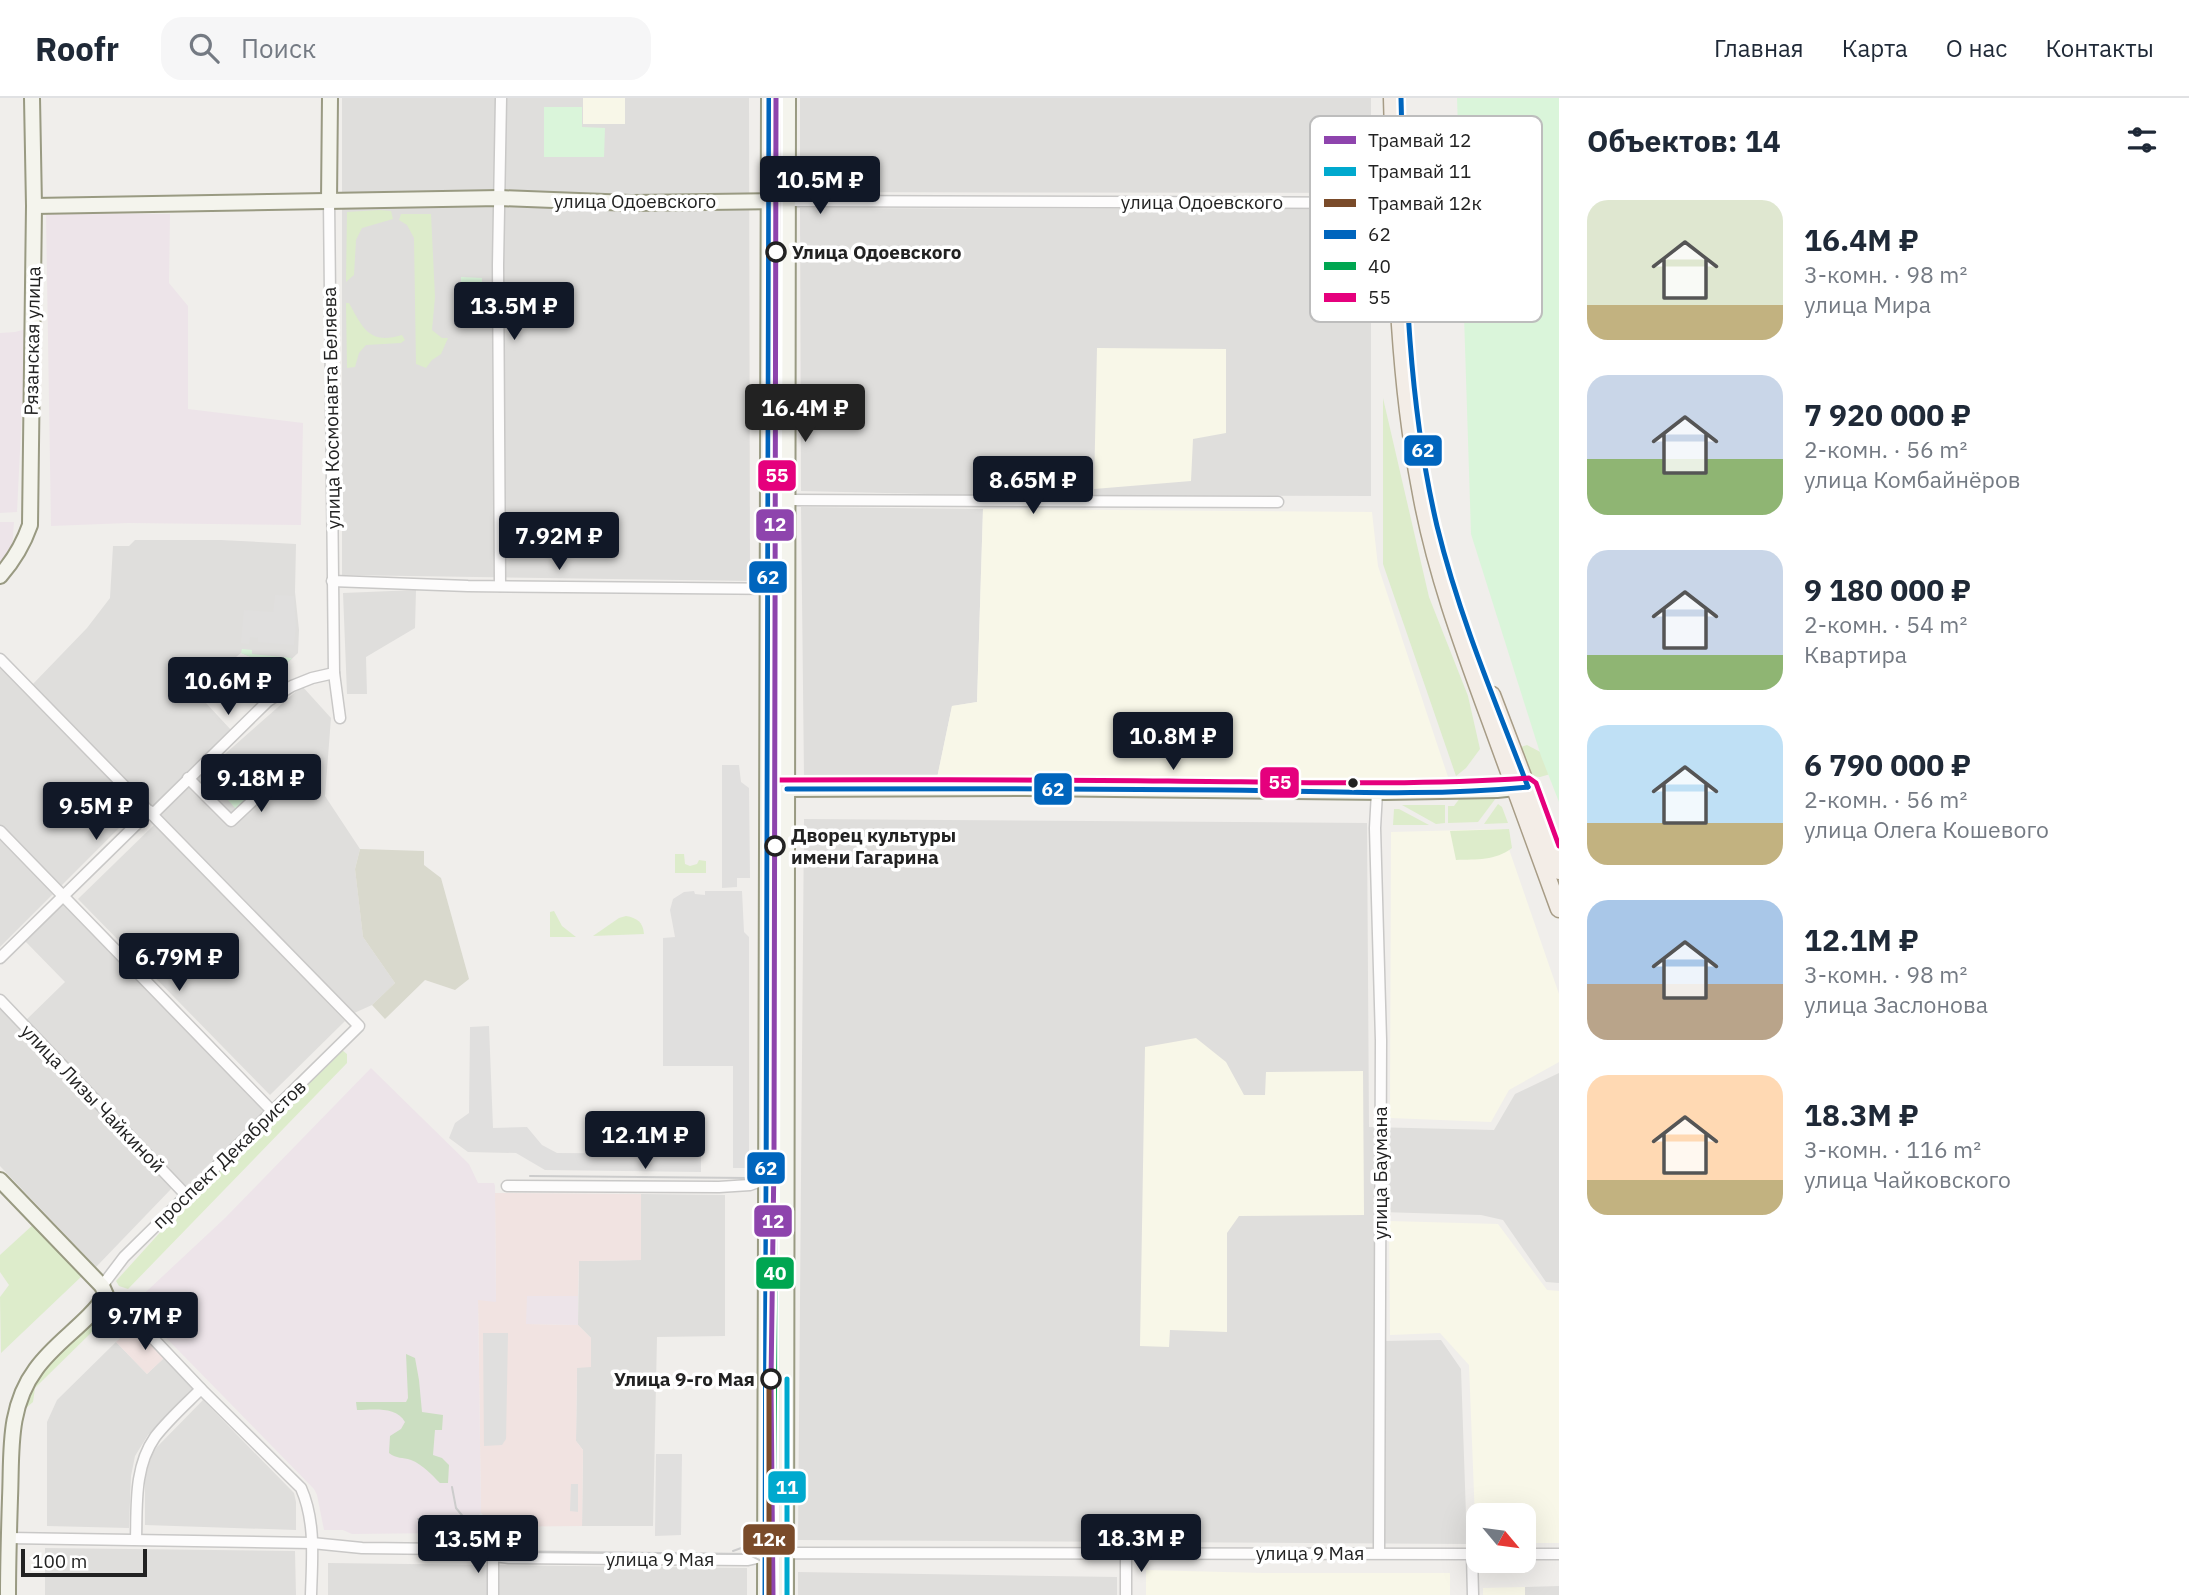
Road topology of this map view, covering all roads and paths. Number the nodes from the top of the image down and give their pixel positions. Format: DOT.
graph roads {
  1 [pos="32,98"];
  2 [pos="330,98"];
  3 [pos="501,98"];
  4 [pos="768,98"];
  5 [pos="788,98"];
  6 [pos="1392,98"];
  7 [pos="1401,98"];
  8 [pos="1393,116"];
  9 [pos="1401,116"];
  10 [pos="500,198"];
  11 [pos="329,201"];
  12 [pos="769,201"];
  13 [pos="788,201"];
  14 [pos="1310,203"];
  15 [pos="34,206"];
  16 [pos="1409,322"];
  17 [pos="788,500"];
  18 [pos="1278,502"];
  19 [pos="0,576"];
  20 [pos="332,581"];
  21 [pos="499,586"];
  22 [pos="768,589"];
  23 [pos="788,589"];
  24 [pos="0,659"];
  25 [pos="334,673"];
  26 [pos="340,718"];
  27 [pos="208,759"];
  28 [pos="188,778"];
  29 [pos="1521,788"];
  30 [pos="767,789"];
  31 [pos="787,789"];
  32 [pos="1377,792"];
  33 [pos="151,813"];
  34 [pos="0,831"];
  35 [pos="1559,871"];
  36 [pos="63,895"];
  37 [pos="1559,909"];
  38 [pos="0,958"];
  39 [pos="0,1000"];
  40 [pos="272,1111"];
  41 [pos="786,1172"];
  42 [pos="0,1180"];
  43 [pos="766,1181"];
  44 [pos="507,1186"];
  45 [pos="186,1195"];
  46 [pos="104,1290"];
  47 [pos="201,1389"];
  48 [pos="9,1538"];
  49 [pos="136,1539"];
  50 [pos="312,1543"];
  51 [pos="1126,1552"];
  52 [pos="786,1553"];
  53 [pos="1379,1553"];
  54 [pos="1466,1554"];
  55 [pos="1536,1554"];
  56 [pos="1559,1554"];
  57 [pos="765,1555"];
  58 [pos="493,1556"];
  59 [pos="1475,1573"];
  60 [pos="8,1595"];
  61 [pos="311,1595"];
  62 [pos="493,1595"];
  63 [pos="765,1595"];
  64 [pos="786,1595"];
  65 [pos="1126,1595"];
  66 [pos="1473,1595"];
  1 -- 15 [label="main road, Рязанская улица"];
  2 -- 11 [label="main road, улица Космонавта Беляева"];
  3 -- 10 [label="street"];
  4 -- 12 [label="main road"];
  5 -- 13 [label="main road"];
  6 -- 8 [label="main road"];
  7 -- 9 [label="main road"];
  10 -- 11 [label="main road, улица Одоевского"];
  10 -- 12 [label="main road, улица Одоевского"];
  10 -- 21 [label="street"];
  11 -- 15 [label="main road, улица Одоевского"];
  11 -- 20 [label="street, улица Космонавта Беляева"];
  12 -- 13 [label="main road, улица Одоевского"];
  12 -- 22 [label="main road"];
  13 -- 14 [label="street, улица Одоевского"];
  13 -- 17 [label="main road"];
  15 -- 19 [label="main road, Рязанская улица"];
  16 -- 29 [label="main road"];
  17 -- 18 [label="street"];
  17 -- 23 [label="main road"];
  20 -- 21 [label="street"];
  20 -- 25 [label="street, улица Космонавта Беляева"];
  21 -- 22 [label="street"];
  22 -- 23 [label="street"];
  22 -- 30 [label="main road"];
  23 -- 31 [label="main road"];
  24 -- 33 [label="street"];
  25 -- 26 [label="street, улица Космонавта Беляева"];
  25 -- 27 [label="street"];
  27 -- 28 [label="street"];
  27 -- 28 [label="street"];
  28 -- 33 [label="street"];
  29 -- 32 [label="main road"];
  29 -- 35 [label="main road"];
  29 -- 37 [label="main road"];
  30 -- 31 [label="main road"];
  30 -- 43 [label="main road"];
  31 -- 32 [label="main road"];
  31 -- 41 [label="main road"];
  32 -- 53 [label="street, улица Баумана"];
  33 -- 36 [label="street"];
  33 -- 40 [label="street, проспект Декабристов"];
  34 -- 36 [label="street"];
  36 -- 38 [label="street"];
  36 -- 40 [label="street"];
  39 -- 45 [label="street, улица Лизы Чайкиной"];
  40 -- 45 [label="street, проспект Декабристов"];
  41 -- 43 [label="street"];
  41 -- 52 [label="main road"];
  42 -- 46 [label="main road"];
  43 -- 44 [label="street"];
  43 -- 57 [label="main road"];
  45 -- 46 [label="street, проспект Декабристов"];
  46 -- 47 [label="street"];
  46 -- 48 [label="main road, проспект Декабристов"];
  47 -- 49 [label="street"];
  47 -- 50 [label="street"];
  48 -- 49 [label="street, улица 9 Мая"];
  48 -- 60 [label="main road, проспект Декабристов"];
  49 -- 50 [label="street, улица 9 Мая"];
  50 -- 58 [label="street, улица 9 Мая"];
  50 -- 61 [label="street"];
  51 -- 52 [label="street, улица 9 Мая"];
  51 -- 53 [label="street, улица 9 Мая"];
  51 -- 65 [label="street"];
  52 -- 57 [label="street, улица 9 Мая"];
  52 -- 64 [label="main road"];
  53 -- 54 [label="street, улица 9 Мая"];
  55 -- 56 [label="street"];
  57 -- 58 [label="street, улица 9 Мая"];
  57 -- 63 [label="main road"];
  58 -- 62 [label="street"];
  59 -- 66 [label="street"];
}
